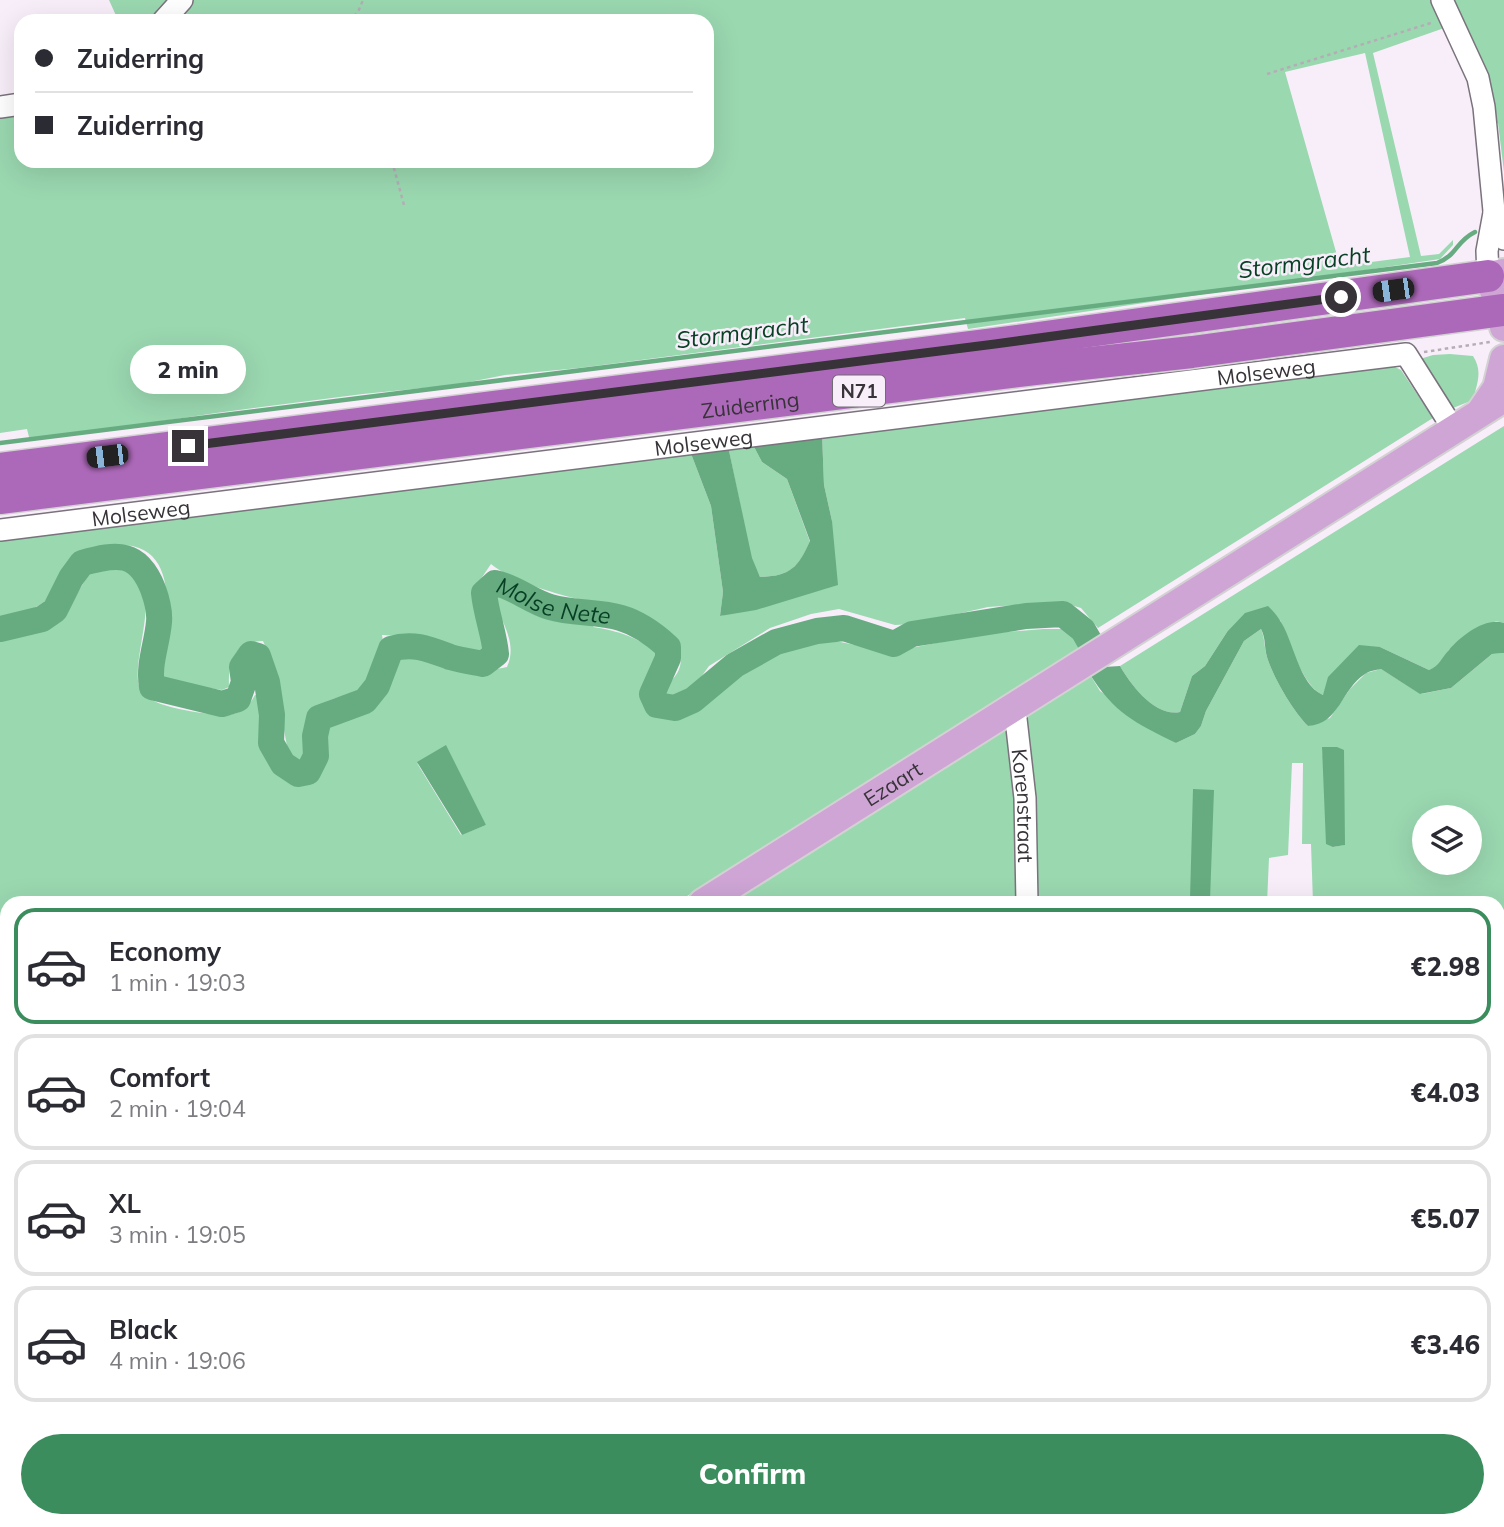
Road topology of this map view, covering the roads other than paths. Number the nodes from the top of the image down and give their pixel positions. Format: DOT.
graph roads {
  1 [pos="182,0"];
  2 [pos="1446,8"];
  3 [pos="169,14"];
  4 [pos="1494,211"];
  5 [pos="1504,239"];
  6 [pos="1496,275"];
  7 [pos="1493,333"];
  8 [pos="1504,398"];
  9 [pos="1466,423"];
  10 [pos="0,469"];
  11 [pos="0,498"];
  12 [pos="0,530"];
  13 [pos="1012,709"];
  14 [pos="714,896"];
  15 [pos="1027,896"];
  1 -- 3 [label="street"];
  2 -- 4 [label="street"];
  4 -- 5 [label="street"];
  4 -- 6 [label="street"];
  6 -- 7 [label="main road"];
  6 -- 10 [label="highway, Zuiderring / N71"];
  7 -- 9 [label="main road"];
  7 -- 11 [label="highway, Zuiderring / N71"];
  8 -- 9 [label="main road"];
  9 -- 12 [label="street, Molseweg"];
  9 -- 13 [label="main road, Ezaart"];
  13 -- 14 [label="main road, Ezaart"];
  13 -- 15 [label="street, Korenstraat"];
}
